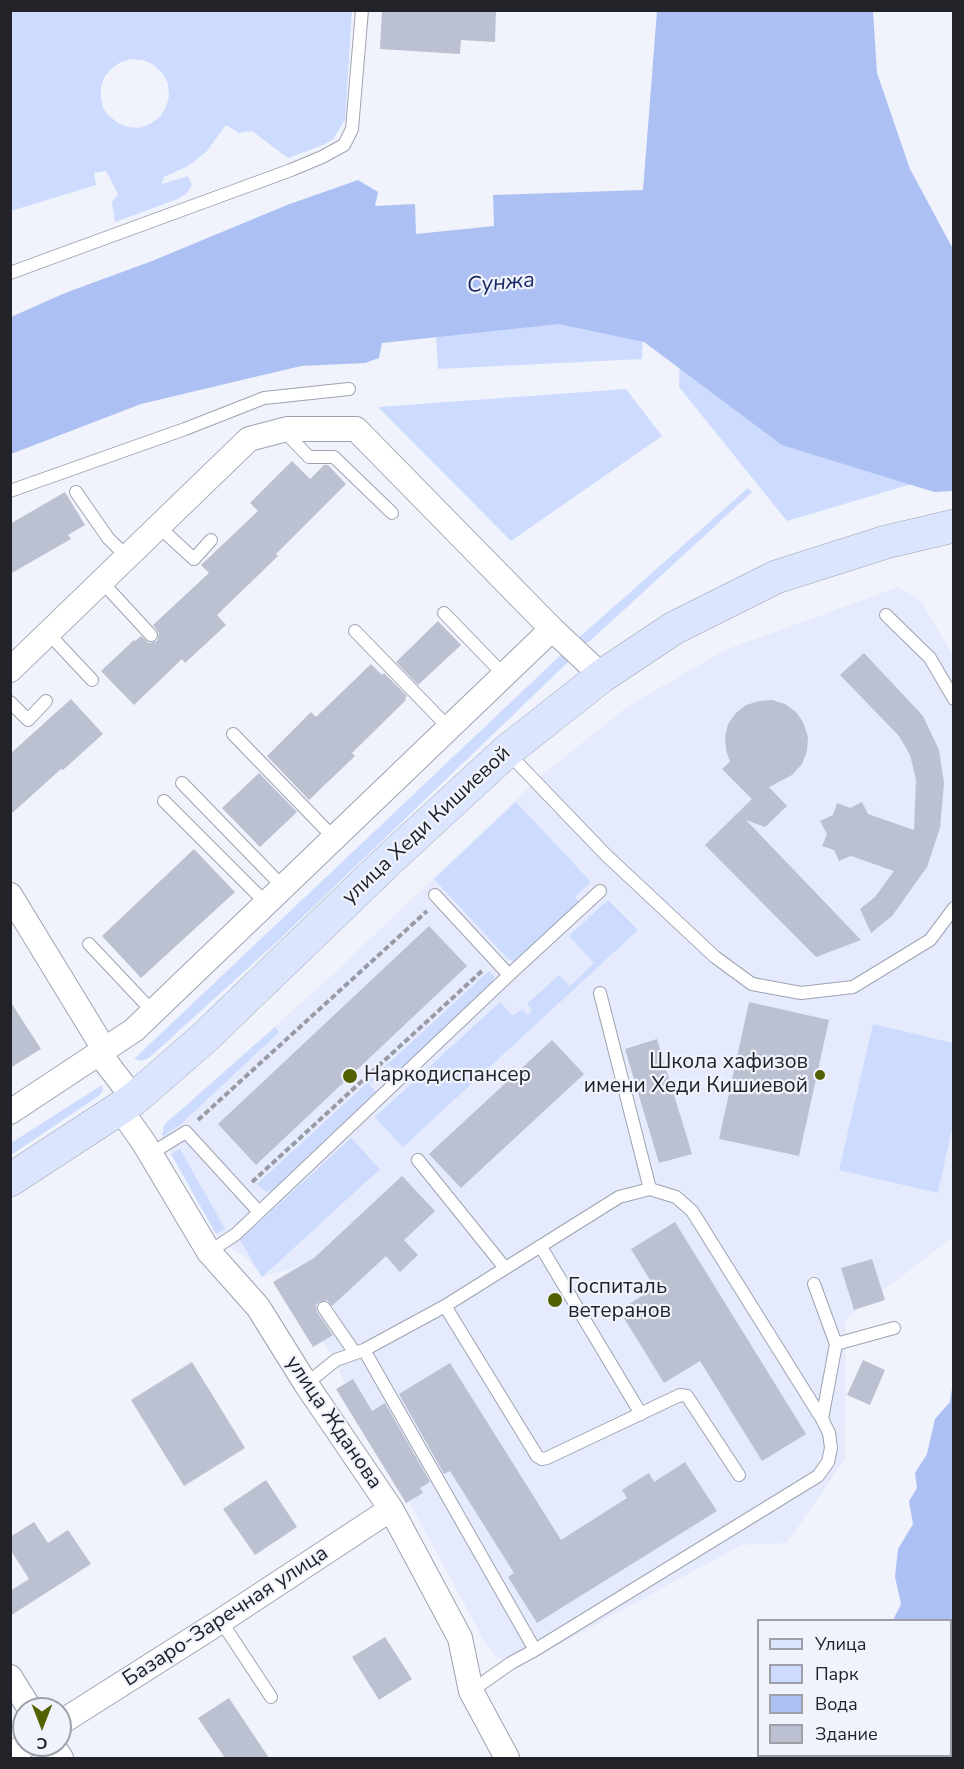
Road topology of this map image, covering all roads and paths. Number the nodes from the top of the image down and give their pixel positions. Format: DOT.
graph roads {
  1 [pos="362,10"];
  2 [pos="10,273"];
  3 [pos="350,389"];
  4 [pos="283,430"];
  5 [pos="10,490"];
  6 [pos="76,492"];
  7 [pos="392,513"];
  8 [pos="954,526"];
  9 [pos="159,527"];
  10 [pos="211,540"];
  11 [pos="127,557"];
  12 [pos="102,582"];
  13 [pos="444,613"];
  14 [pos="886,615"];
  15 [pos="552,629"];
  16 [pos="355,631"];
  17 [pos="48,633"];
  18 [pos="151,635"];
  19 [pos="10,670"];
  20 [pos="504,675"];
  21 [pos="602,676"];
  22 [pos="92,680"];
  23 [pos="954,699"];
  24 [pos="46,700"];
  25 [pos="10,702"];
  26 [pos="449,728"];
  27 [pos="233,734"];
  28 [pos="507,751"];
  29 [pos="182,783"];
  30 [pos="164,801"];
  31 [pos="334,838"];
  32 [pos="600,891"];
  33 [pos="10,895"];
  34 [pos="274,895"];
  35 [pos="435,895"];
  36 [pos="954,908"];
  37 [pos="434,919"];
  38 [pos="89,944"];
  39 [pos="495,959"];
  40 [pos="509,975"];
  41 [pos="600,993"];
  42 [pos="153,1012"];
  43 [pos="104,1049"];
  44 [pos="127,1104"];
  45 [pos="10,1112"];
  46 [pos="186,1132"];
  47 [pos="150,1154"];
  48 [pos="418,1160"];
  49 [pos="10,1180"];
  50 [pos="650,1189"];
  51 [pos="242,1192"];
  52 [pos="259,1212"];
  53 [pos="541,1247"];
  54 [pos="209,1252"];
  55 [pos="505,1268"];
  56 [pos="814,1284"];
  57 [pos="445,1306"];
  58 [pos="324,1308"];
  59 [pos="894,1328"];
  60 [pos="836,1344"];
  61 [pos="360,1351"];
  62 [pos="306,1383"];
  63 [pos="641,1414"];
  64 [pos="822,1419"];
  65 [pos="739,1475"];
  66 [pos="391,1509"];
  67 [pos="221,1621"];
  68 [pos="535,1650"];
  69 [pos="10,1677"];
  70 [pos="471,1691"];
  71 [pos="22,1697"];
  72 [pos="271,1697"];
  73 [pos="72,1715"];
  74 [pos="507,1758"];
  1 -- 2 [label="lane"];
  3 -- 5 [label="lane"];
  4 -- 7 [label="lane"];
  4 -- 9 [label="street"];
  4 -- 15 [label="street"];
  6 -- 11 [label="lane"];
  8 -- 21 [label="main road, улица Хеди Кишиевой"];
  9 -- 10 [label="lane"];
  9 -- 11 [label="street"];
  11 -- 12 [label="street"];
  12 -- 17 [label="street"];
  12 -- 18 [label="lane"];
  13 -- 20 [label="lane"];
  14 -- 23 [label="lane"];
  15 -- 20 [label="street"];
  15 -- 21 [label="street"];
  16 -- 26 [label="lane"];
  17 -- 19 [label="street"];
  17 -- 22 [label="lane"];
  20 -- 26 [label="street"];
  21 -- 28 [label="main road, улица Хеди Кишиевой"];
  24 -- 25 [label="lane"];
  26 -- 31 [label="street"];
  27 -- 31 [label="lane"];
  28 -- 36 [label="lane"];
  28 -- 44 [label="main road, улица Хеди Кишиевой"];
  29 -- 34 [label="lane"];
  30 -- 34 [label="lane"];
  31 -- 34 [label="street"];
  32 -- 40 [label="lane"];
  33 -- 43 [label="street, улица Жданова"];
  34 -- 42 [label="street"];
  35 -- 39 [label="lane"];
  37 -- 46 [label="path"];
  38 -- 42 [label="lane"];
  39 -- 40 [label="lane"];
  39 -- 51 [label="path"];
  40 -- 52 [label="lane"];
  41 -- 50 [label="lane"];
  42 -- 43 [label="street"];
  43 -- 44 [label="street, улица Жданова"];
  43 -- 45 [label="street"];
  44 -- 47 [label="street, улица Жданова"];
  44 -- 49 [label="main road, улица Хеди Кишиевой"];
  46 -- 47 [label="lane"];
  46 -- 51 [label="lane"];
  47 -- 54 [label="street, улица Жданова"];
  48 -- 55 [label="lane"];
  50 -- 53 [label="lane"];
  50 -- 64 [label="lane"];
  51 -- 52 [label="lane"];
  52 -- 54 [label="lane"];
  53 -- 55 [label="lane"];
  53 -- 63 [label="lane"];
  54 -- 62 [label="street, улица Жданова"];
  55 -- 57 [label="lane"];
  56 -- 60 [label="lane"];
  57 -- 61 [label="lane"];
  57 -- 63 [label="lane"];
  58 -- 61 [label="lane"];
  59 -- 60 [label="lane"];
  60 -- 64 [label="lane"];
  61 -- 62 [label="lane"];
  61 -- 68 [label="lane"];
  62 -- 66 [label="street, улица Жданова"];
  63 -- 65 [label="lane"];
  64 -- 68 [label="lane"];
  66 -- 67 [label="street, Базаро-Заречная улица"];
  66 -- 70 [label="street, улица Жданова"];
  67 -- 72 [label="lane"];
  67 -- 73 [label="street, Базаро-Заречная улица"];
  68 -- 70 [label="lane"];
  69 -- 71 [label="street"];
  70 -- 74 [label="street, улица Жданова"];
}
